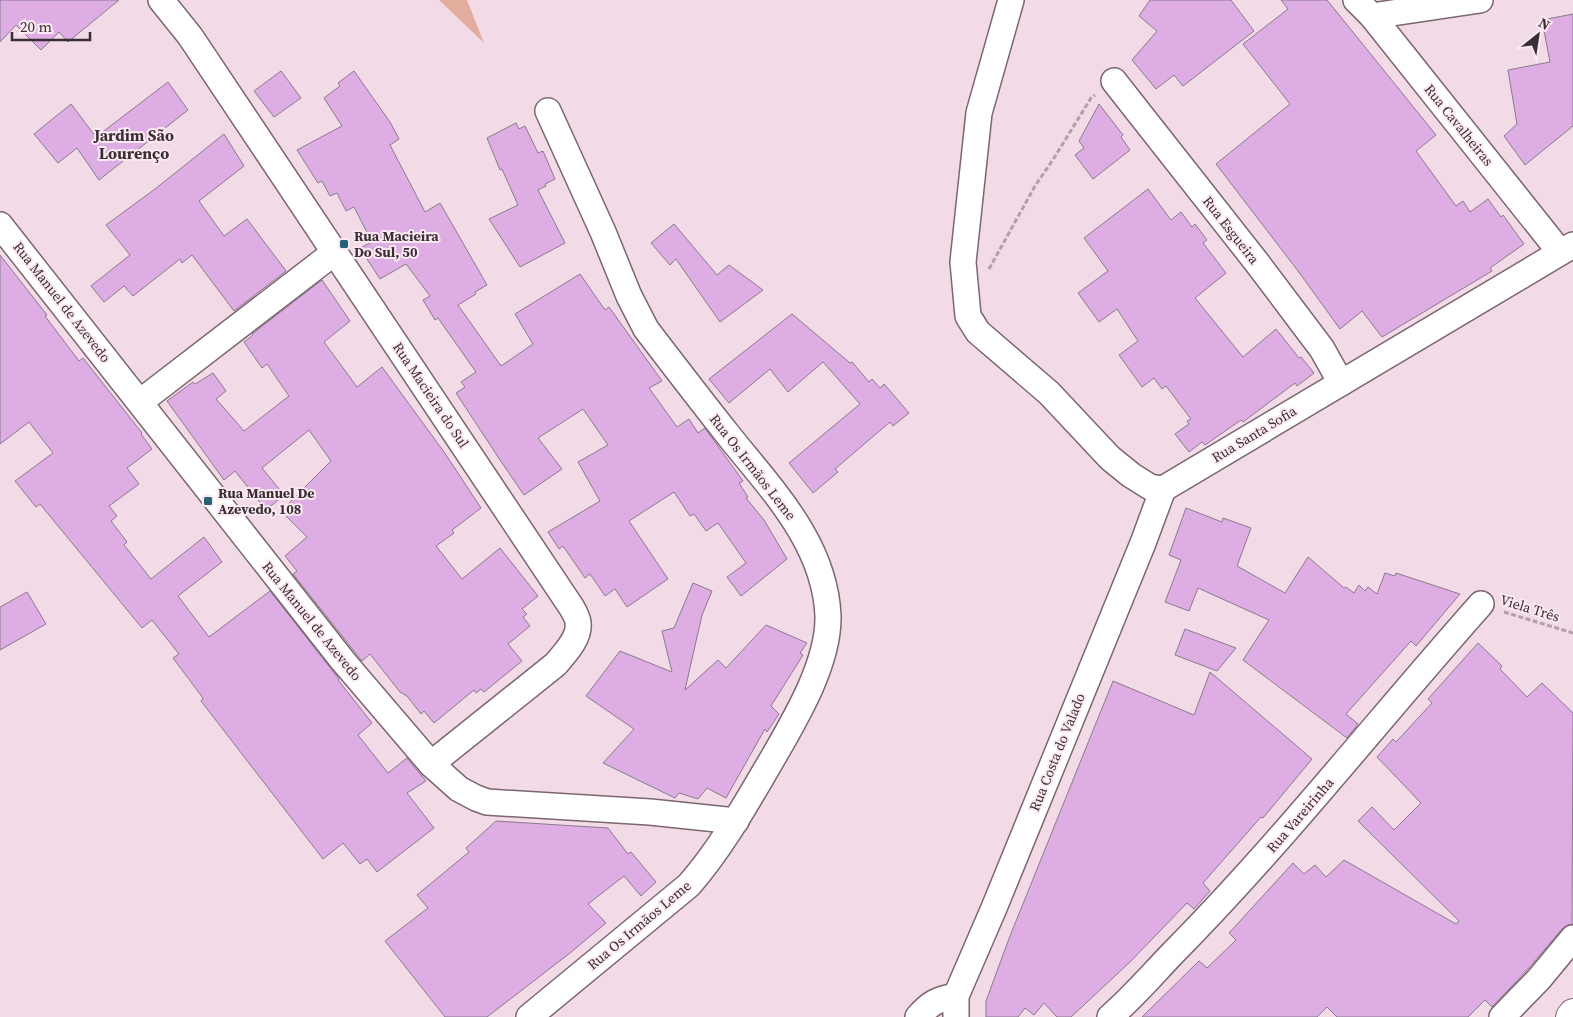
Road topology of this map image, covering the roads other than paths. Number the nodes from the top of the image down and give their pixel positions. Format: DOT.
graph roads {
  1 [pos="161,0"];
  2 [pos="1011,0"];
  3 [pos="1480,0"];
  4 [pos="1364,8"];
  5 [pos="1114,81"];
  6 [pos="548,112"];
  7 [pos="0,225"];
  8 [pos="1567,248"];
  9 [pos="335,252"];
  10 [pos="1341,383"];
  11 [pos="140,402"];
  12 [pos="1164,488"];
  13 [pos="1481,604"];
  14 [pos="431,764"];
  15 [pos="736,821"];
  16 [pos="1573,938"];
  17 [pos="956,1006"];
  18 [pos="1573,1013"];
  19 [pos="529,1017"];
  20 [pos="918,1017"];
  21 [pos="1110,1017"];
  22 [pos="1502,1017"];
  23 [pos="1570,1017"];
  1 -- 9 [label="street, Rua Macieira do Sul"];
  2 -- 12 [label="street"];
  3 -- 4 [label="street"];
  4 -- 8 [label="street, Rua Cavalheiras"];
  5 -- 10 [label="street, Rua Esgueira"];
  6 -- 15 [label="street, Rua Os Irmãos Leme"];
  7 -- 11 [label="street, Rua Manuel de Azevedo"];
  8 -- 10 [label="street, Rua Santa Sofia"];
  9 -- 11 [label="street"];
  9 -- 14 [label="street, Rua Macieira do Sul"];
  10 -- 12 [label="street, Rua Santa Sofia"];
  11 -- 14 [label="street, Rua Manuel de Azevedo"];
  12 -- 17 [label="street, Rua Costa do Valado"];
  13 -- 21 [label="street, Rua Vareirinha"];
  14 -- 15 [label="street, Rua Manuel de Azevedo"];
  15 -- 19 [label="street, Rua Os Irmãos Leme"];
  16 -- 22 [label="street"];
  17 -- 20 [label="street"];
  18 -- 23 [label="main road"];
}
